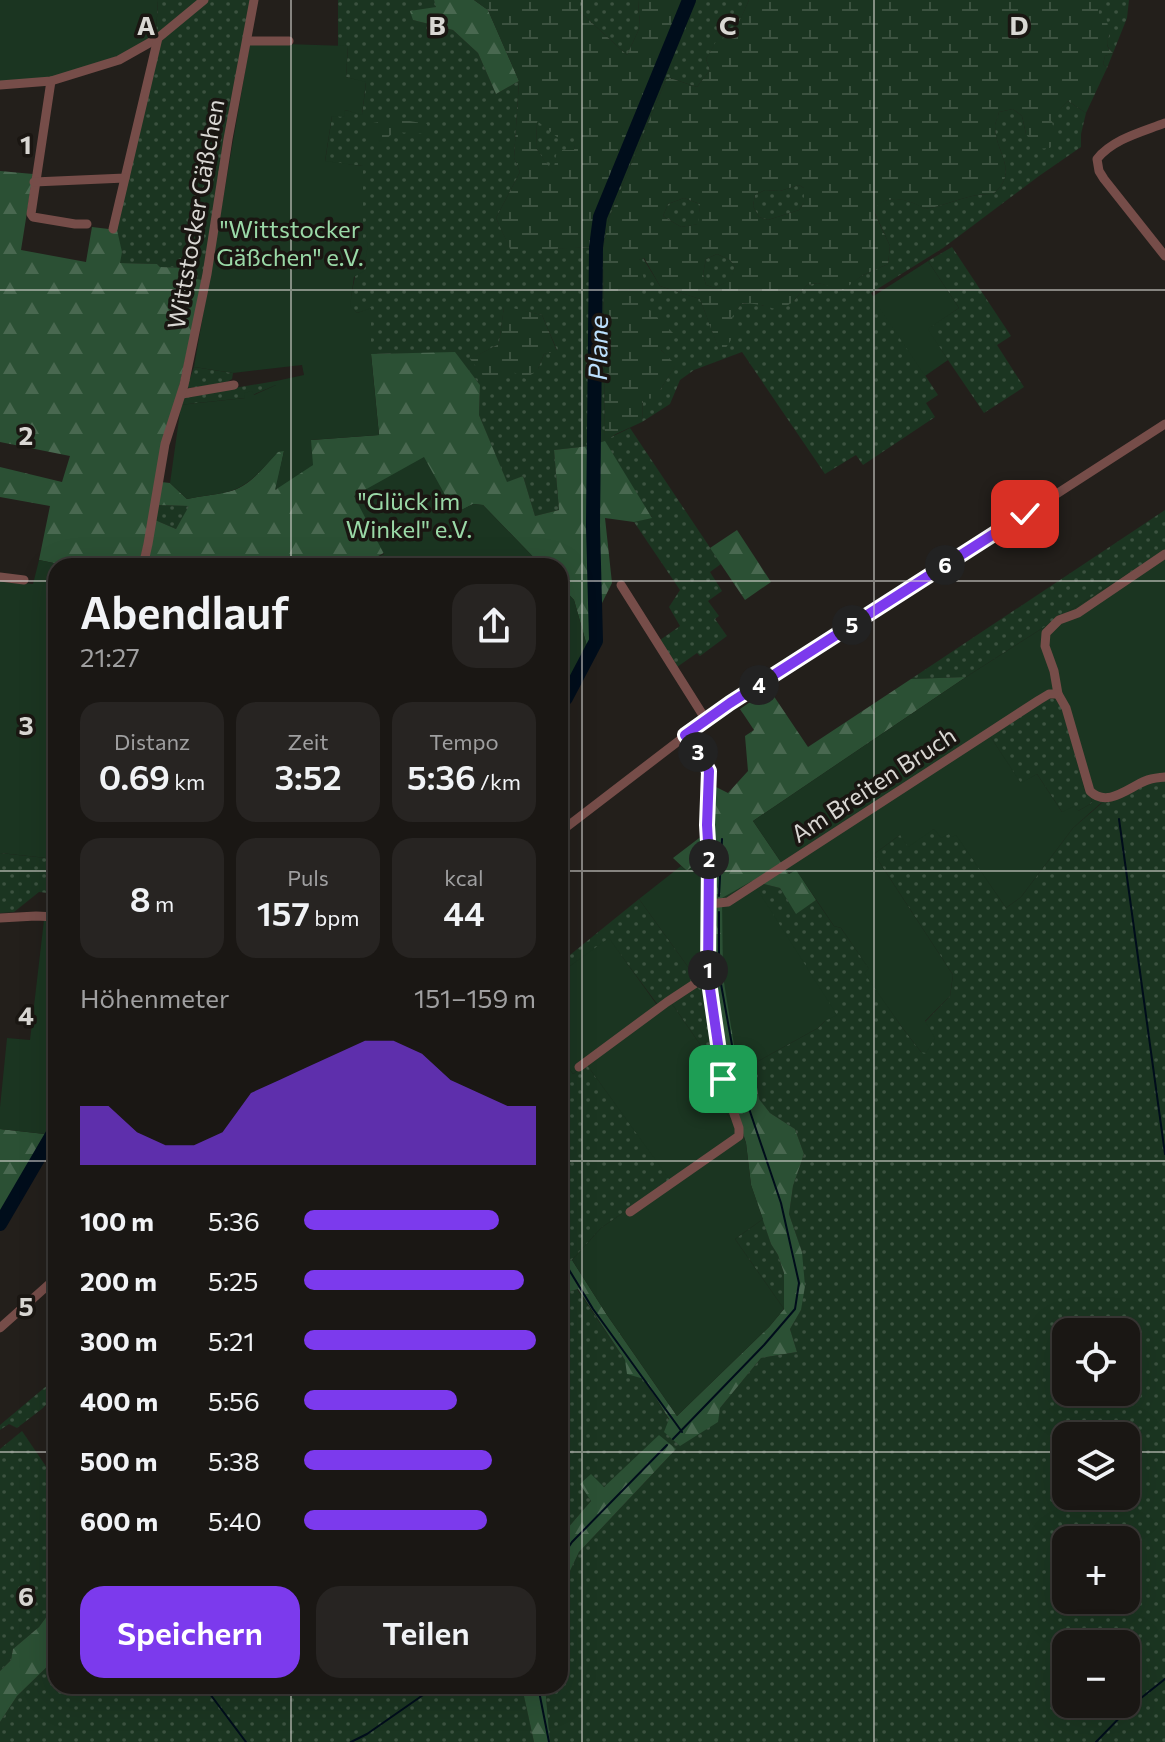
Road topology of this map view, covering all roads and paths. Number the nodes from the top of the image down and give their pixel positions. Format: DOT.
graph roads {
  1 [pos="204,0"];
  2 [pos="254,0"];
  3 [pos="158,38"];
  4 [pos="248,41"];
  5 [pos="289,41"];
  6 [pos="51,81"];
  7 [pos="0,85"];
  8 [pos="1165,123"];
  9 [pos="125,178"];
  10 [pos="34,182"];
  11 [pos="87,224"];
  12 [pos="113,229"];
  13 [pos="1165,256"];
  14 [pos="234,385"];
  15 [pos="182,394"];
  16 [pos="1165,424"];
  17 [pos="1165,554"];
  18 [pos="145,558"];
  19 [pos="0,577"];
  20 [pos="24,580"];
  21 [pos="621,585"];
  22 [pos="1058,694"];
  23 [pos="706,720"];
  24 [pos="685,735"];
  25 [pos="1165,777"];
  26 [pos="568,826"];
  27 [pos="709,904"];
  28 [pos="48,917"];
  29 [pos="0,918"];
  30 [pos="708,975"];
  31 [pos="579,1067"];
  32 [pos="630,1212"];
  33 [pos="48,1285"];
  34 [pos="0,1328"];
  1 -- 3 [label="street"];
  2 -- 4 [label="street, Wittstocker Gäßchen"];
  3 -- 6 [label="street"];
  3 -- 9 [label="street"];
  4 -- 5 [label="street"];
  4 -- 15 [label="street, Wittstocker Gäßchen"];
  6 -- 7 [label="street"];
  6 -- 10 [label="street"];
  8 -- 13 [label="street"];
  9 -- 10 [label="street"];
  9 -- 12 [label="street"];
  10 -- 11 [label="street"];
  14 -- 15 [label="street"];
  15 -- 18 [label="street, Wittstocker Gäßchen"];
  16 -- 23 [label="street"];
  17 -- 22 [label="street"];
  19 -- 20 [label="street"];
  21 -- 23 [label="street"];
  22 -- 25 [label="street"];
  22 -- 27 [label="street, Am Breiten Bruch"];
  23 -- 24 [label="street"];
  24 -- 26 [label="street"];
  24 -- 27 [label="street"];
  27 -- 30 [label="street"];
  28 -- 29 [label="street"];
  30 -- 31 [label="street"];
  30 -- 32 [label="street"];
  33 -- 34 [label="street"];
}
